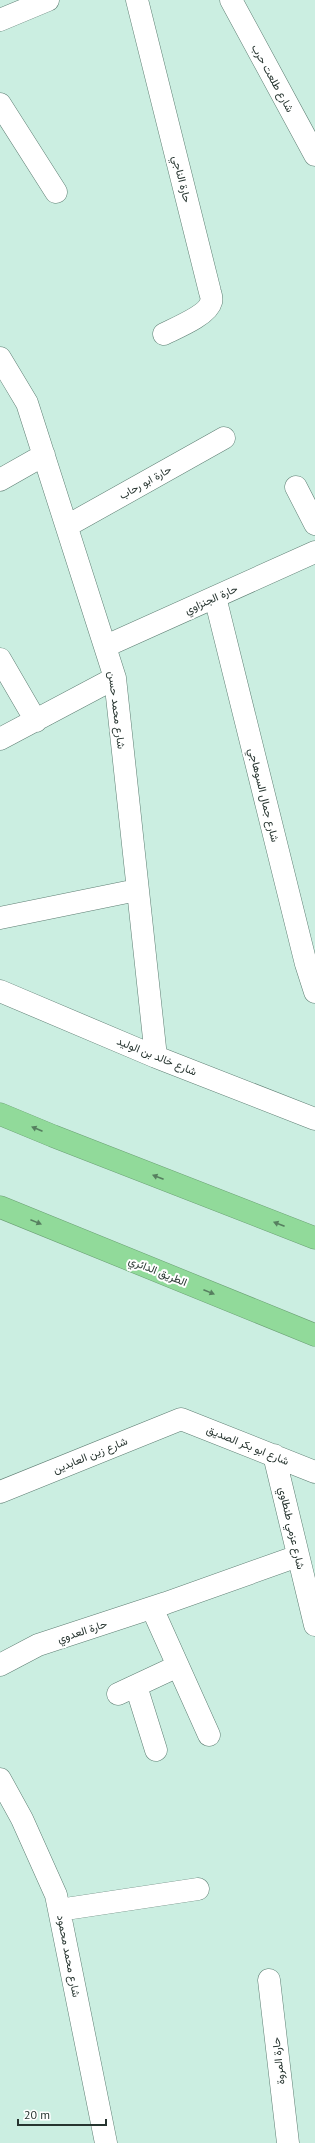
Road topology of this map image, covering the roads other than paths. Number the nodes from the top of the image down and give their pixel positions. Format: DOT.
graph roads {
  1 [pos="48,0"];
  2 [pos="137,0"];
  3 [pos="231,0"];
  4 [pos="15,6"];
  5 [pos="0,20"];
  6 [pos="0,104"];
  7 [pos="315,155"];
  8 [pos="56,192"];
  9 [pos="164,334"];
  10 [pos="0,358"];
  11 [pos="224,438"];
  12 [pos="44,455"];
  13 [pos="0,480"];
  14 [pos="296,486"];
  15 [pos="315,524"];
  16 [pos="67,526"];
  17 [pos="315,552"];
  18 [pos="215,597"];
  19 [pos="106,646"];
  20 [pos="0,660"];
  21 [pos="115,678"];
  22 [pos="36,721"];
  23 [pos="0,739"];
  24 [pos="136,890"];
  25 [pos="0,918"];
  26 [pos="0,991"];
  27 [pos="315,992"];
  28 [pos="156,1057"];
  29 [pos="0,1114"];
  30 [pos="315,1118"];
  31 [pos="0,1207"];
  32 [pos="315,1238"];
  33 [pos="315,1334"];
  34 [pos="181,1418"];
  35 [pos="274,1455"];
  36 [pos="315,1472"];
  37 [pos="0,1492"];
  38 [pos="298,1556"];
  39 [pos="159,1605"];
  40 [pos="315,1626"];
  41 [pos="0,1665"];
  42 [pos="178,1666"];
  43 [pos="209,1735"];
  44 [pos="156,1750"];
  45 [pos="0,1779"];
  46 [pos="198,1889"];
  47 [pos="59,1910"];
  48 [pos="269,1980"];
  49 [pos="106,2143"];
  50 [pos="288,2143"];
  1 -- 4 [label="street"];
  2 -- 9 [label="street, حارة الناجي"];
  3 -- 7 [label="street, شارع طلعت حرب"];
  4 -- 5 [label="street"];
  6 -- 8 [label="street"];
  10 -- 12 [label="street, شارع محمد حسن"];
  11 -- 16 [label="street, حارة ابو رحاب"];
  12 -- 13 [label="street"];
  12 -- 16 [label="street, شارع محمد حسن"];
  14 -- 15 [label="street"];
  16 -- 19 [label="street, شارع محمد حسن"];
  17 -- 18 [label="street, حارة الجنزاوي"];
  18 -- 19 [label="street, حارة الجنزاوي"];
  18 -- 27 [label="street, شارع جمال السوهاجي"];
  19 -- 21 [label="street, شارع محمد حسن"];
  20 -- 22 [label="street"];
  21 -- 22 [label="street"];
  21 -- 24 [label="street, شارع محمد حسن"];
  22 -- 23 [label="street"];
  24 -- 25 [label="street"];
  24 -- 28 [label="street, شارع محمد حسن"];
  26 -- 28 [label="street, شارع خالد بن الوليد"];
  28 -- 30 [label="street, شارع خالد بن الوليد"];
  32 -- 29 [label="highway, one-way"];
  31 -- 33 [label="highway, الطريق الدائري, one-way"];
  34 -- 35 [label="street, شارع ابو بكر الصديق"];
  34 -- 37 [label="street, شارع زين العابدين"];
  35 -- 36 [label="street, شارع ابو بكر الصديق"];
  35 -- 38 [label="street, شارع عزمي طنطاوي"];
  38 -- 39 [label="street, حارة العدوي"];
  38 -- 40 [label="street, شارع عزمي طنطاوي"];
  39 -- 41 [label="street, حارة العدوي"];
  39 -- 42 [label="street"];
  42 -- 43 [label="street"];
  42 -- 44 [label="street"];
  45 -- 47 [label="street, شارع محمد محمود"];
  46 -- 47 [label="street"];
  47 -- 49 [label="street, شارع محمد محمود"];
  48 -- 50 [label="street, حارة المروة"];
}
